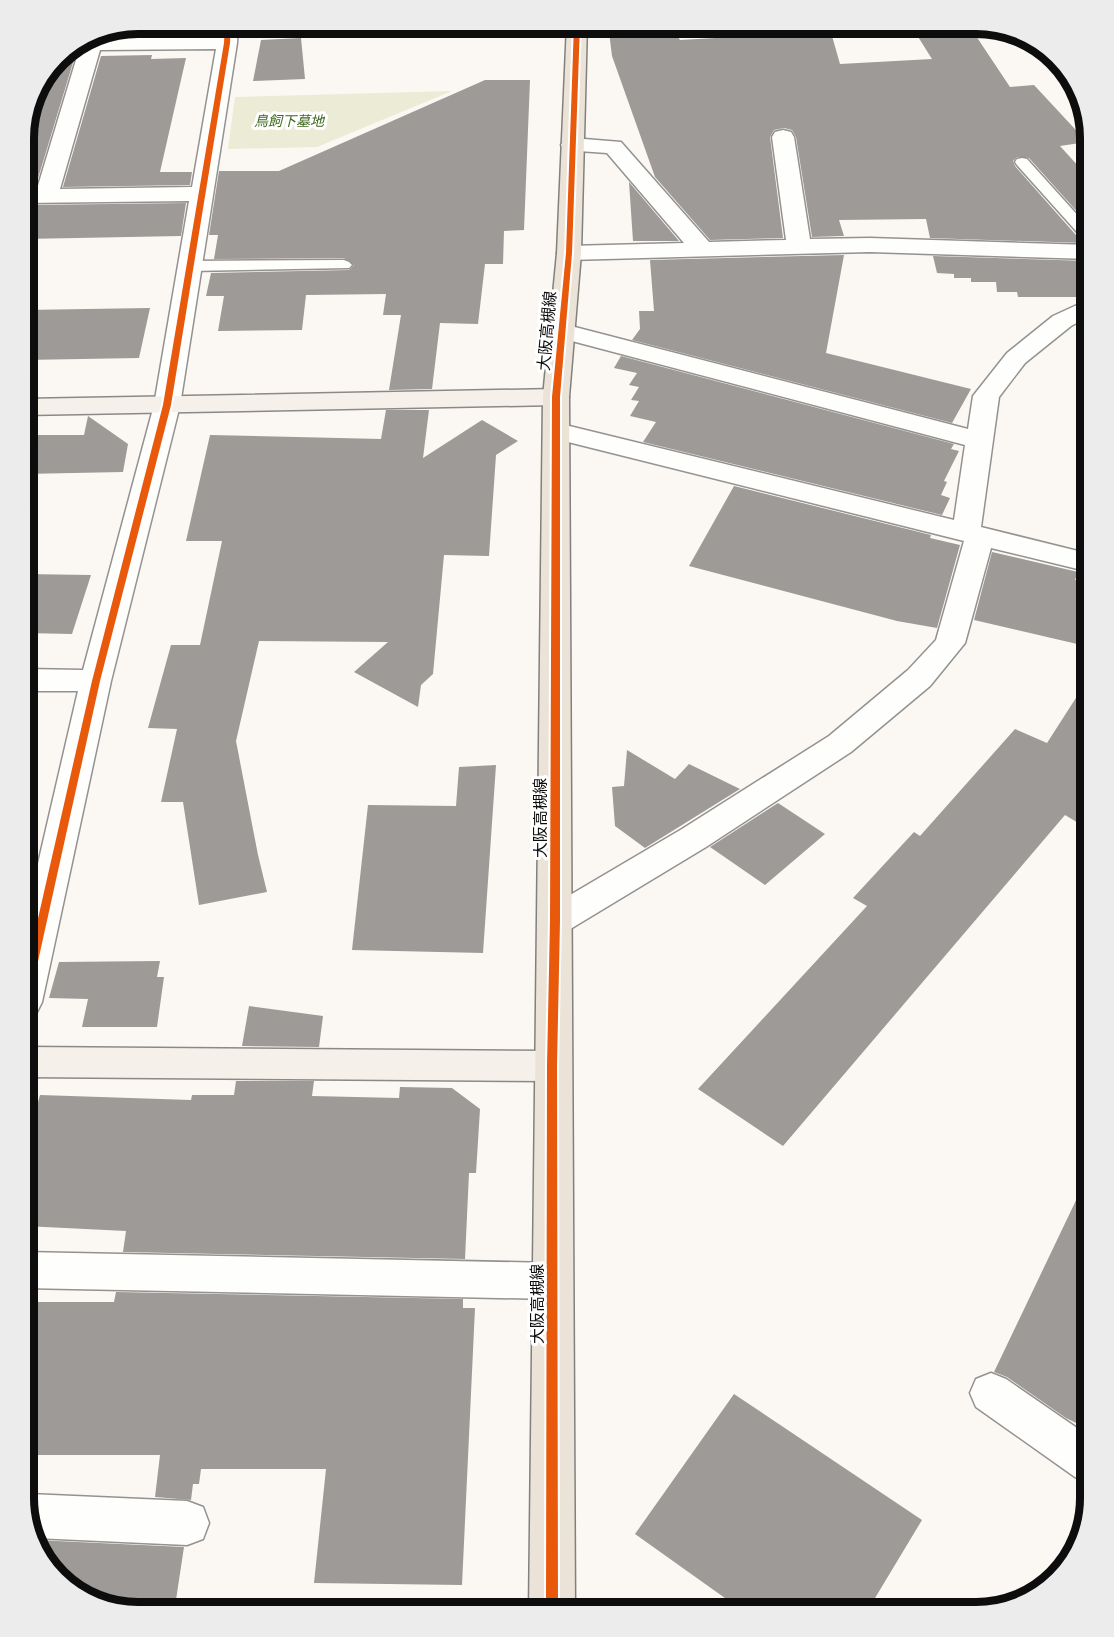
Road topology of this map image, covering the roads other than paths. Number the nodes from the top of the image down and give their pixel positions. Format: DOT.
graph roads {
  1 [pos="213,34"];
  2 [pos="227,34"];
  3 [pos="577,35"];
  4 [pos="97,43"];
  5 [pos="82,52"];
  6 [pos="783,137"];
  7 [pos="572,145"];
  8 [pos="1022,162"];
  9 [pos="202,194"];
  10 [pos="36,196"];
  11 [pos="1080,226"];
  12 [pos="799,246"];
  13 [pos="702,249"];
  14 [pos="1080,252"];
  15 [pos="569,253"];
  16 [pos="344,265"];
  17 [pos="190,266"];
  18 [pos="1080,311"];
  19 [pos="562,331"];
  20 [pos="556,397"];
  21 [pos="167,405"];
  22 [pos="35,407"];
  23 [pos="557,431"];
  24 [pos="979,440"];
  25 [pos="973,534"];
  26 [pos="1080,561"];
  27 [pos="35,680"];
  28 [pos="96,681"];
  29 [pos="555,921"];
  30 [pos="34,956"];
  31 [pos="34,1062"];
  32 [pos="552,1066"];
  33 [pos="34,1270"];
  34 [pos="552,1281"];
  35 [pos="991,1393"];
  36 [pos="1080,1455"];
  37 [pos="36,1516"];
  38 [pos="187,1523"];
  39 [pos="552,1602"];
  1 -- 4 [label="street"];
  2 -- 9 [label="street"];
  3 -- 7 [label="main road, 大阪高槻線"];
  5 -- 10 [label="street"];
  6 -- 12 [label="street"];
  7 -- 13 [label="street"];
  7 -- 15 [label="main road, 大阪高槻線"];
  8 -- 11 [label="lane"];
  9 -- 10 [label="street"];
  9 -- 17 [label="street"];
  12 -- 13 [label="street"];
  12 -- 14 [label="street"];
  13 -- 15 [label="street"];
  15 -- 19 [label="main road, 大阪高槻線"];
  16 -- 17 [label="lane"];
  17 -- 21 [label="street"];
  18 -- 24 [label="street"];
  19 -- 20 [label="main road, 大阪高槻線"];
  19 -- 24 [label="street"];
  20 -- 21 [label="street"];
  20 -- 23 [label="main road, 大阪高槻線"];
  21 -- 22 [label="street"];
  21 -- 28 [label="street"];
  23 -- 25 [label="street"];
  23 -- 29 [label="main road, 大阪高槻線"];
  24 -- 25 [label="street"];
  25 -- 26 [label="street"];
  25 -- 29 [label="street"];
  27 -- 28 [label="street"];
  28 -- 30 [label="street"];
  29 -- 32 [label="main road, 大阪高槻線"];
  31 -- 32 [label="street"];
  32 -- 34 [label="main road, 大阪高槻線"];
  33 -- 34 [label="street"];
  34 -- 39 [label="main road, 大阪高槻線"];
  35 -- 36 [label="street"];
  37 -- 38 [label="street"];
}
